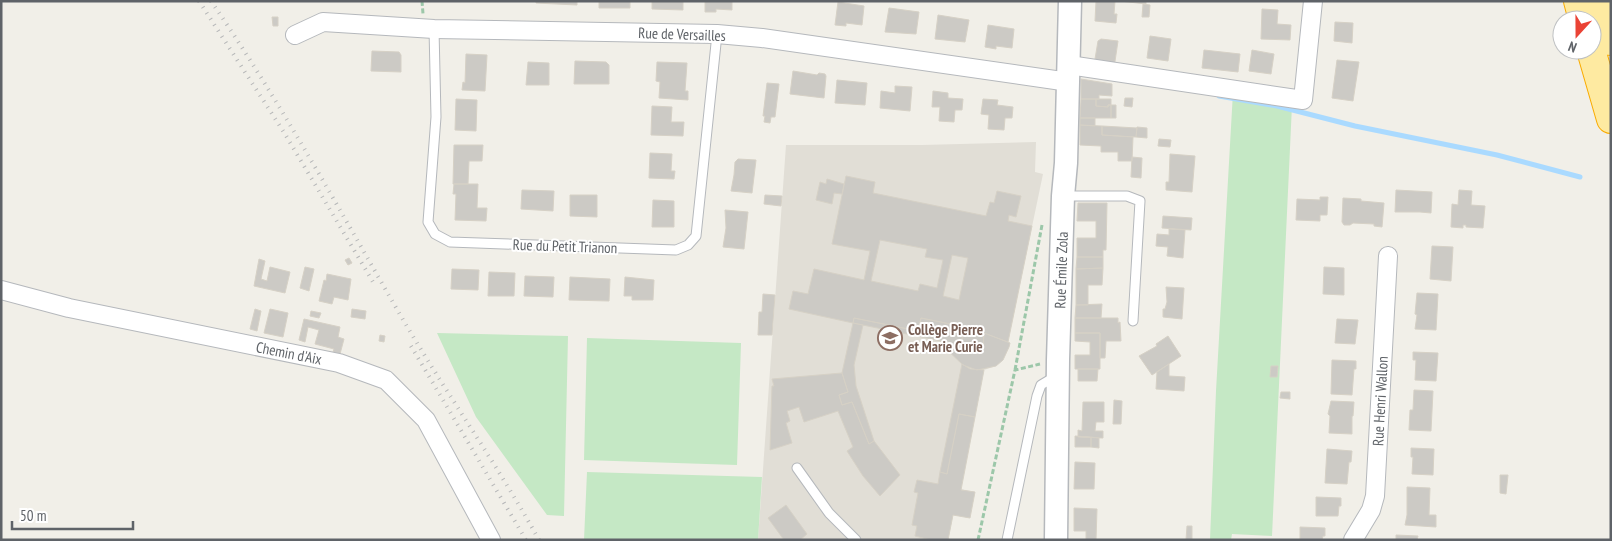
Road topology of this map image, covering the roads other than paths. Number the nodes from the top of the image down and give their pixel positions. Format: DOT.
graph roads {
  1 [pos="1070,1"];
  2 [pos="1313,1"];
  3 [pos="1600,1"];
  4 [pos="434,28"];
  5 [pos="717,34"];
  6 [pos="295,35"];
  7 [pos="1611,41"];
  8 [pos="1594,60"];
  9 [pos="1069,73"];
  10 [pos="1611,118"];
  11 [pos="1064,196"];
  12 [pos="1388,256"];
  13 [pos="1,290"];
  14 [pos="1133,321"];
  15 [pos="1058,367"];
  16 [pos="797,468"];
  17 [pos="491,540"];
  18 [pos="856,540"];
  19 [pos="1007,540"];
  20 [pos="1056,540"];
  21 [pos="1353,540"];
  1 -- 9 [label="street, Rue Émile Zola"];
  2 -- 9 [label="street, Rue de Versailles"];
  3 -- 7 [label="highway"];
  4 -- 5 [label="street, Rue de Versailles"];
  4 -- 5 [label="lane, Rue du Petit Trianon"];
  4 -- 6 [label="street, Rue de Versailles"];
  5 -- 9 [label="street, Rue de Versailles"];
  8 -- 10 [label="highway"];
  9 -- 11 [label="street, Rue Émile Zola"];
  11 -- 14 [label="lane"];
  11 -- 15 [label="street, Rue Émile Zola"];
  12 -- 21 [label="street, Rue Henri Wallon"];
  13 -- 17 [label="street, Chemin d'Aix"];
  15 -- 19 [label="lane"];
  15 -- 20 [label="street, Rue Émile Zola"];
  16 -- 18 [label="lane"];
}
